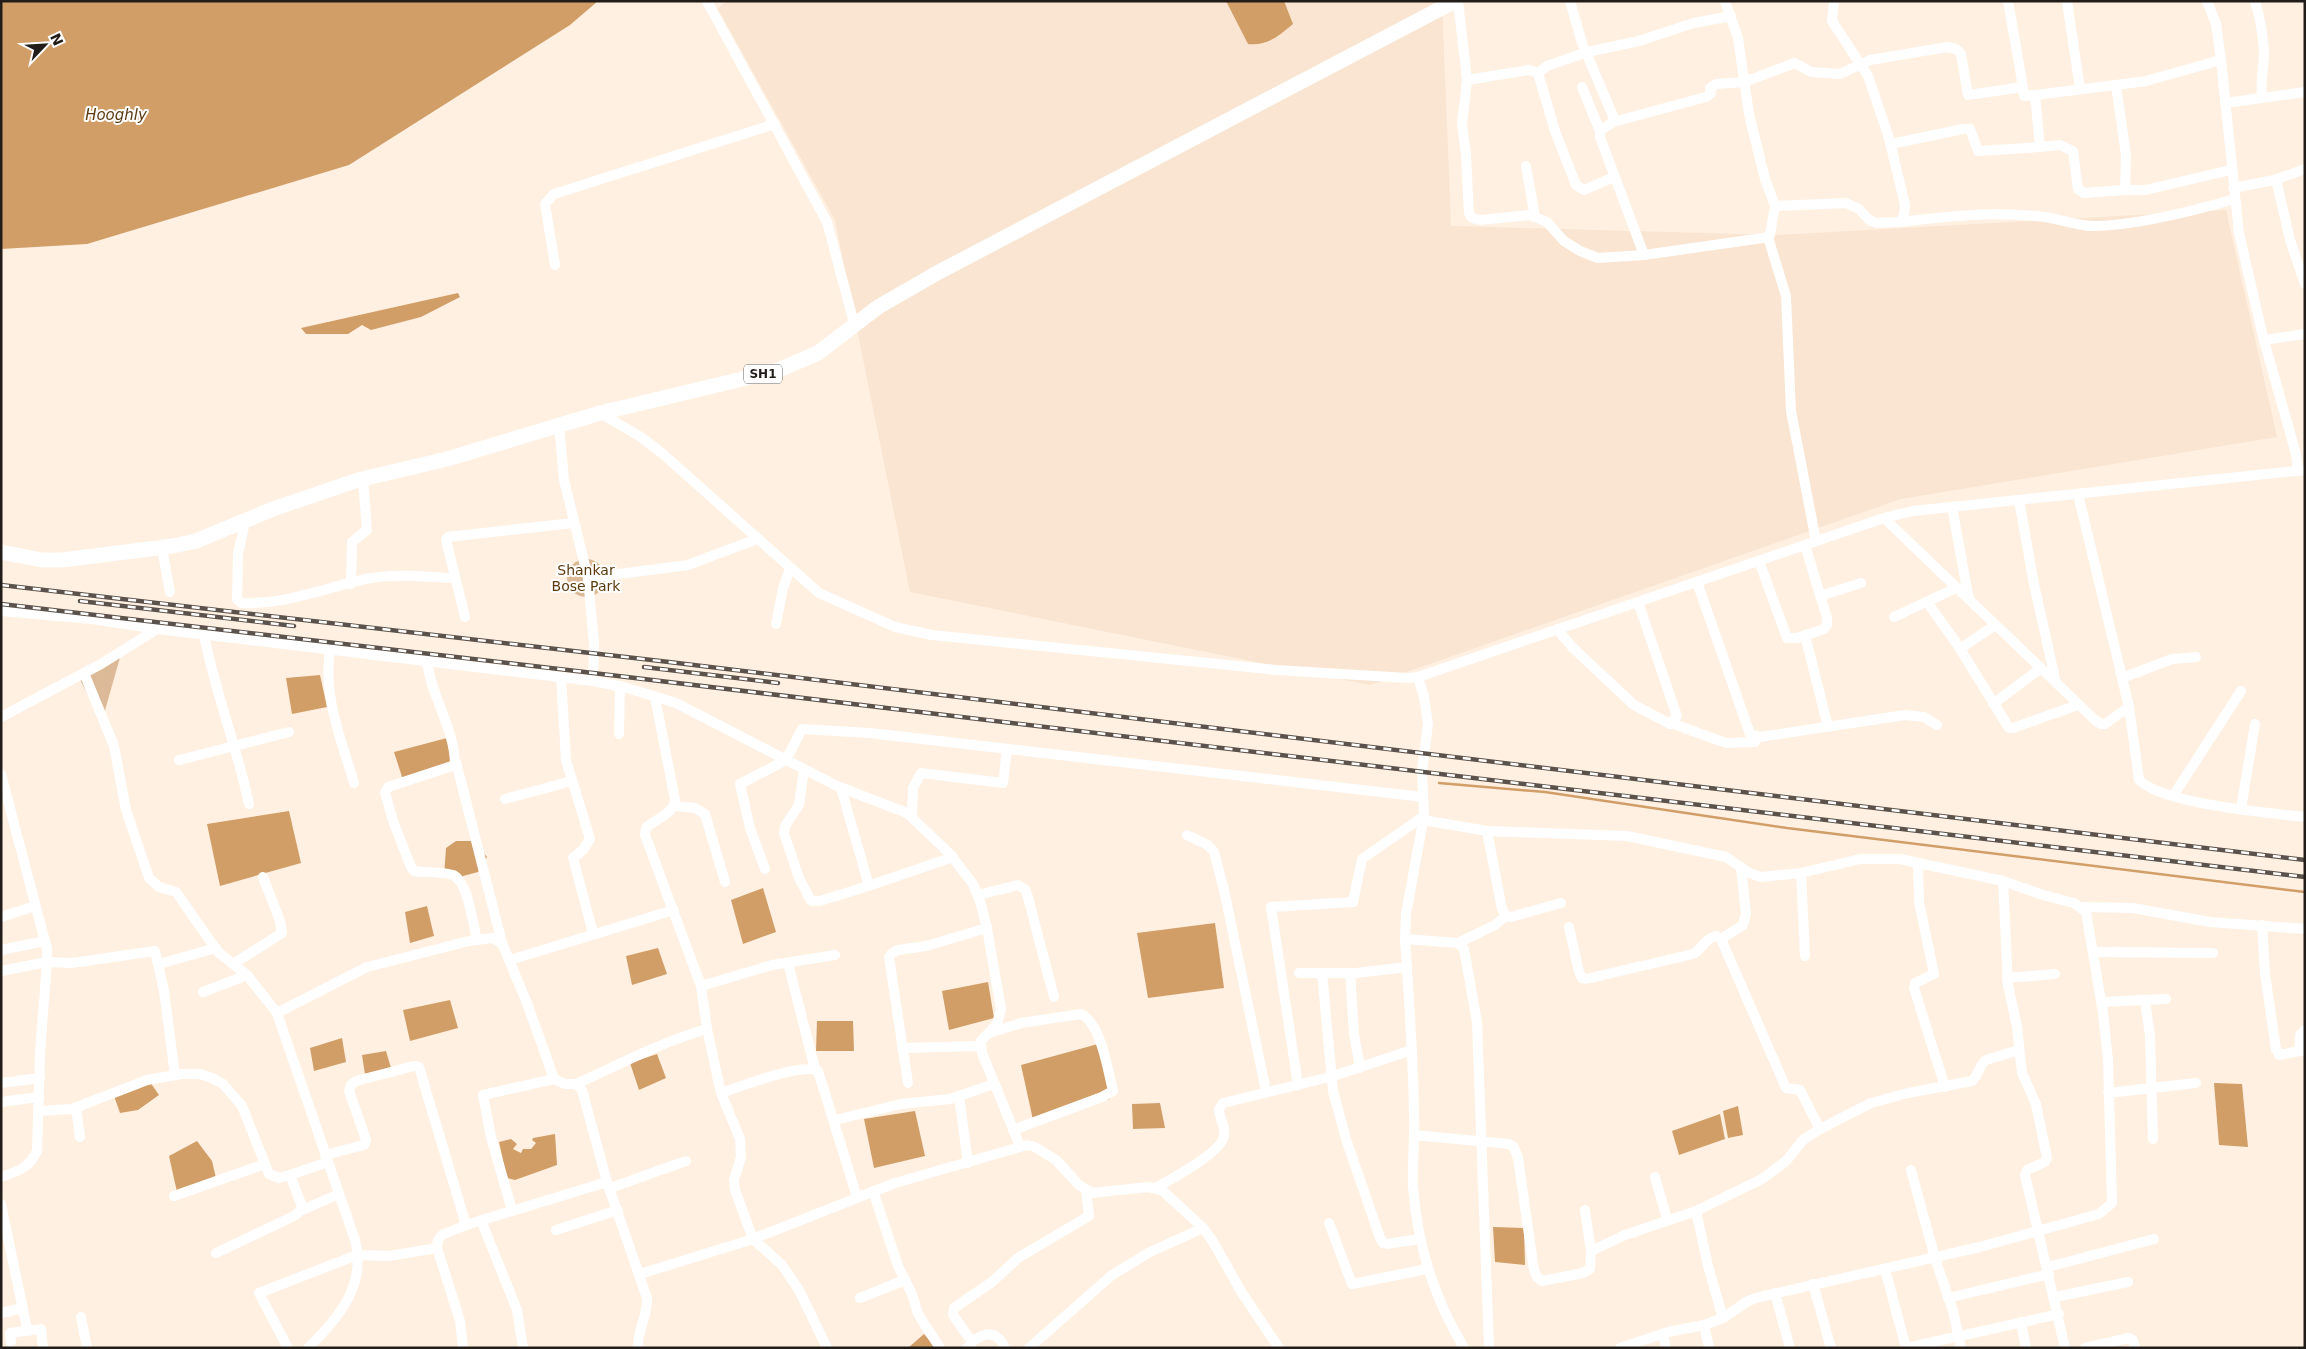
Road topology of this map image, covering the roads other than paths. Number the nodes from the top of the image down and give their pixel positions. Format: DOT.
graph roads {
  1 [pos="707,1"];
  2 [pos="1457,1"];
  3 [pos="1570,1"];
  4 [pos="1725,1"];
  5 [pos="1834,1"];
  6 [pos="2008,1"];
  7 [pos="2067,1"];
  8 [pos="2208,1"];
  9 [pos="2259,2"];
  10 [pos="1732,16"];
  11 [pos="1586,52"];
  12 [pos="2221,60"];
  13 [pos="1862,64"];
  14 [pos="1538,73"];
  15 [pos="1467,80"];
  16 [pos="1744,82"];
  17 [pos="2116,85"];
  18 [pos="1582,86"];
  19 [pos="2023,88"];
  20 [pos="2080,89"];
  21 [pos="2305,92"];
  22 [pos="2035,95"];
  23 [pos="2262,98"];
  24 [pos="2225,103"];
  25 [pos="1613,122"];
  26 [pos="775,124"];
  27 [pos="1600,131"];
  28 [pos="1891,144"];
  29 [pos="2040,147"];
  30 [pos="1526,166"];
  31 [pos="2305,169"];
  32 [pos="2231,170"];
  33 [pos="1614,177"];
  34 [pos="2276,179"];
  35 [pos="2233,188"];
  36 [pos="2125,190"];
  37 [pos="2235,199"];
  38 [pos="1775,206"];
  39 [pos="1535,216"];
  40 [pos="1900,222"];
  41 [pos="1768,237"];
  42 [pos="1644,255"];
  43 [pos="555,265"];
  44 [pos="2305,284"];
  45 [pos="854,323"];
  46 [pos="2305,334"];
  47 [pos="2264,340"];
  48 [pos="600,413"];
  49 [pos="559,425"];
  50 [pos="2302,471"];
  51 [pos="363,479"];
  52 [pos="2078,494"];
  53 [pos="2019,500"];
  54 [pos="1952,507"];
  55 [pos="1884,518"];
  56 [pos="245,522"];
  57 [pos="573,523"];
  58 [pos="757,539"];
  59 [pos="1816,541"];
  60 [pos="1805,545"];
  61 [pos="162,548"];
  62 [pos="1,552"];
  63 [pos="1759,560"];
  64 [pos="790,569"];
  65 [pos="455,578"];
  66 [pos="588,578"];
  67 [pos="1696,582"];
  68 [pos="1861,583"];
  69 [pos="351,584"];
  70 [pos="1956,588"];
  71 [pos="170,592"];
  72 [pos="1820,596"];
  73 [pos="1969,600"];
  74 [pos="1638,602"];
  75 [pos="1927,602"];
  76 [pos="1,611"];
  77 [pos="465,617"];
  78 [pos="1894,617"];
  79 [pos="776,624"];
  80 [pos="1995,625"];
  81 [pos="157,629"];
  82 [pos="1557,629"];
  83 [pos="204,635"];
  84 [pos="1804,635"];
  85 [pos="1960,649"];
  86 [pos="330,650"];
  87 [pos="2196,656"];
  88 [pos="427,661"];
  89 [pos="2041,668"];
  90 [pos="84,673"];
  91 [pos="1418,676"];
  92 [pos="561,677"];
  93 [pos="2122,678"];
  94 [pos="593,681"];
  95 [pos="2056,683"];
  96 [pos="620,686"];
  97 [pos="2241,691"];
  98 [pos="655,696"];
  99 [pos="1993,704"];
  100 [pos="2078,704"];
  101 [pos="2129,706"];
  102 [pos="1,717"];
  103 [pos="1671,723"];
  104 [pos="2255,724"];
  105 [pos="1937,725"];
  106 [pos="1828,727"];
  107 [pos="289,732"];
  108 [pos="618,734"];
  109 [pos="1755,742"];
  110 [pos="236,746"];
  111 [pos="1007,749"];
  112 [pos="179,760"];
  113 [pos="786,760"];
  114 [pos="456,762"];
  115 [pos="804,770"];
  116 [pos="1,774"];
  117 [pos="572,782"];
  118 [pos="354,783"];
  119 [pos="841,788"];
  120 [pos="2173,796"];
  121 [pos="1423,797"];
  122 [pos="505,799"];
  123 [pos="250,804"];
  124 [pos="674,806"];
  125 [pos="2241,809"];
  126 [pos="912,817"];
  127 [pos="2305,817"];
  128 [pos="1423,818"];
  129 [pos="1487,831"];
  130 [pos="1187,835"];
  131 [pos="953,857"];
  132 [pos="1918,863"];
  133 [pos="1741,867"];
  134 [pos="764,869"];
  135 [pos="1801,873"];
  136 [pos="263,877"];
  137 [pos="2003,881"];
  138 [pos="725,882"];
  139 [pos="869,886"];
  140 [pos="978,895"];
  141 [pos="1561,903"];
  142 [pos="35,906"];
  143 [pos="2082,907"];
  144 [pos="674,910"];
  145 [pos="1506,916"];
  146 [pos="1,917"];
  147 [pos="2262,925"];
  148 [pos="1569,927"];
  149 [pos="987,928"];
  150 [pos="2305,929"];
  151 [pos="593,933"];
  152 [pos="1405,939"];
  153 [pos="1721,939"];
  154 [pos="477,940"];
  155 [pos="45,941"];
  156 [pos="502,943"];
  157 [pos="1458,943"];
  158 [pos="216,948"];
  159 [pos="1,950"];
  160 [pos="2093,952"];
  161 [pos="2213,953"];
  162 [pos="835,955"];
  163 [pos="1805,956"];
  164 [pos="510,960"];
  165 [pos="47,962"];
  166 [pos="788,963"];
  167 [pos="159,964"];
  168 [pos="233,964"];
  169 [pos="1407,967"];
  170 [pos="1,971"];
  171 [pos="1299,972"];
  172 [pos="1322,973"];
  173 [pos="1350,973"];
  174 [pos="2055,974"];
  175 [pos="247,975"];
  176 [pos="2007,978"];
  177 [pos="701,986"];
  178 [pos="203,992"];
  179 [pos="1054,996"];
  180 [pos="2166,999"];
  181 [pos="2145,1000"];
  182 [pos="2102,1002"];
  183 [pos="278,1013"];
  184 [pos="707,1029"];
  185 [pos="2305,1030"];
  186 [pos="986,1034"];
  187 [pos="981,1046"];
  188 [pos="902,1048"];
  189 [pos="1412,1050"];
  190 [pos="2019,1050"];
  191 [pos="2302,1051"];
  192 [pos="1360,1068"];
  193 [pos="815,1069"];
  194 [pos="175,1075"];
  195 [pos="1330,1077"];
  196 [pos="40,1078"];
  197 [pos="554,1078"];
  198 [pos="1,1083"];
  199 [pos="908,1083"];
  200 [pos="2196,1083"];
  201 [pos="576,1084"];
  202 [pos="994,1084"];
  203 [pos="1298,1085"];
  204 [pos="1945,1087"];
  205 [pos="2151,1087"];
  206 [pos="1266,1091"];
  207 [pos="721,1093"];
  208 [pos="2108,1093"];
  209 [pos="959,1096"];
  210 [pos="39,1097"];
  211 [pos="1,1102"];
  212 [pos="76,1107"];
  213 [pos="38,1111"];
  214 [pos="835,1120"];
  215 [pos="1820,1128"];
  216 [pos="1013,1130"];
  217 [pos="1414,1135"];
  218 [pos="80,1137"];
  219 [pos="2152,1139"];
  220 [pos="1480,1141"];
  221 [pos="1020,1146"];
  222 [pos="327,1158"];
  223 [pos="686,1160"];
  224 [pos="968,1163"];
  225 [pos="265,1164"];
  226 [pos="1911,1170"];
  227 [pos="290,1175"];
  228 [pos="1,1177"];
  229 [pos="1655,1177"];
  230 [pos="609,1185"];
  231 [pos="1156,1187"];
  232 [pos="1086,1190"];
  233 [pos="872,1191"];
  234 [pos="339,1194"];
  235 [pos="174,1196"];
  236 [pos="857,1197"];
  237 [pos="1,1204"];
  238 [pos="512,1210"];
  239 [pos="618,1210"];
  240 [pos="1585,1210"];
  241 [pos="300,1211"];
  242 [pos="1696,1211"];
  243 [pos="1667,1219"];
  244 [pos="481,1220"];
  245 [pos="1329,1223"];
  246 [pos="466,1224"];
  247 [pos="1203,1228"];
  248 [pos="556,1230"];
  249 [pos="2039,1231"];
  250 [pos="1420,1239"];
  251 [pos="2154,1239"];
  252 [pos="753,1240"];
  253 [pos="437,1248"];
  254 [pos="1590,1251"];
  255 [pos="216,1253"];
  256 [pos="357,1255"];
  257 [pos="1935,1258"];
  258 [pos="1427,1269"];
  259 [pos="1886,1269"];
  260 [pos="2048,1271"];
  261 [pos="640,1274"];
  262 [pos="905,1280"];
  263 [pos="2128,1282"];
  264 [pos="1813,1284"];
  265 [pos="1775,1293"];
  266 [pos="2055,1297"];
  267 [pos="860,1298"];
  268 [pos="1948,1298"];
  269 [pos="22,1308"];
  270 [pos="1,1313"];
  271 [pos="2059,1314"];
  272 [pos="81,1317"];
  273 [pos="1723,1318"];
  274 [pos="2021,1322"];
  275 [pos="1704,1325"];
  276 [pos="27,1329"];
  277 [pos="1662,1334"];
  278 [pos="1958,1335"];
  279 [pos="12,1342"];
  280 [pos="969,1345"];
  281 [pos="937,1346"];
  282 [pos="1277,1347"];
  283 [pos="43,1348"];
  284 [pos="87,1348"];
  285 [pos="288,1348"];
  286 [pos="308,1348"];
  287 [pos="463,1348"];
  288 [pos="523,1348"];
  289 [pos="638,1348"];
  290 [pos="827,1348"];
  291 [pos="1005,1348"];
  292 [pos="1029,1348"];
  293 [pos="1464,1348"];
  294 [pos="1489,1348"];
  295 [pos="1621,1348"];
  296 [pos="1666,1348"];
  297 [pos="1710,1348"];
  298 [pos="1790,1348"];
  299 [pos="1831,1348"];
  300 [pos="1906,1348"];
  301 [pos="1961,1348"];
  302 [pos="2026,1348"];
  303 [pos="2065,1348"];
  304 [pos="2085,1348"];
  305 [pos="2135,1348"];
  1 -- 26 [label="street"];
  2 -- 15 [label="street"];
  2 -- 45 [label="main road, SH1"];
  3 -- 11 [label="street"];
  4 -- 10 [label="street"];
  5 -- 13 [label="street"];
  6 -- 19 [label="street"];
  7 -- 20 [label="street"];
  8 -- 12 [label="street"];
  9 -- 23 [label="street"];
  10 -- 11 [label="street"];
  10 -- 16 [label="street"];
  11 -- 14 [label="street"];
  11 -- 25 [label="street"];
  12 -- 17 [label="street"];
  12 -- 24 [label="street"];
  13 -- 16 [label="street"];
  13 -- 19 [label="street"];
  13 -- 28 [label="street"];
  14 -- 15 [label="street"];
  14 -- 33 [label="street"];
  15 -- 39 [label="street"];
  16 -- 25 [label="street"];
  16 -- 38 [label="street"];
  17 -- 20 [label="street"];
  17 -- 36 [label="street"];
  18 -- 27 [label="street"];
  19 -- 22 [label="street"];
  20 -- 22 [label="street"];
  21 -- 23 [label="street"];
  22 -- 29 [label="street"];
  23 -- 24 [label="street"];
  24 -- 32 [label="street"];
  25 -- 27 [label="street"];
  26 -- 43 [label="street"];
  26 -- 45 [label="street"];
  27 -- 33 [label="street"];
  28 -- 29 [label="street"];
  28 -- 40 [label="street"];
  29 -- 36 [label="street"];
  30 -- 39 [label="street"];
  31 -- 34 [label="street"];
  32 -- 35 [label="street"];
  32 -- 36 [label="street"];
  33 -- 42 [label="street"];
  34 -- 35 [label="street"];
  34 -- 44 [label="street"];
  35 -- 37 [label="street"];
  37 -- 40 [label="street"];
  37 -- 47 [label="street"];
  38 -- 40 [label="street"];
  38 -- 41 [label="street"];
  39 -- 42 [label="street"];
  41 -- 42 [label="street"];
  41 -- 59 [label="street"];
  45 -- 48 [label="main road, SH1"];
  46 -- 47 [label="street"];
  47 -- 50 [label="street"];
  48 -- 49 [label="main road, SH1"];
  48 -- 58 [label="street"];
  49 -- 51 [label="main road, SH1"];
  49 -- 57 [label="street"];
  50 -- 52 [label="street"];
  51 -- 56 [label="main road, SH1"];
  51 -- 69 [label="street"];
  52 -- 53 [label="street"];
  52 -- 93 [label="street"];
  53 -- 54 [label="street"];
  53 -- 95 [label="street"];
  54 -- 55 [label="street"];
  54 -- 73 [label="street"];
  55 -- 59 [label="street"];
  55 -- 70 [label="street"];
  56 -- 61 [label="main road, SH1"];
  56 -- 69 [label="street"];
  57 -- 65 [label="street"];
  57 -- 66 [label="street"];
  58 -- 64 [label="street"];
  58 -- 66 [label="street"];
  59 -- 60 [label="street"];
  60 -- 63 [label="street"];
  60 -- 72 [label="street"];
  61 -- 62 [label="main road, SH1"];
  61 -- 71 [label="street"];
  63 -- 67 [label="street"];
  63 -- 84 [label="street"];
  64 -- 79 [label="street"];
  64 -- 91 [label="street"];
  65 -- 69 [label="street"];
  65 -- 77 [label="street"];
  66 -- 94 [label="street"];
  67 -- 74 [label="street"];
  67 -- 106 [label="street"];
  68 -- 72 [label="street"];
  70 -- 73 [label="street"];
  70 -- 75 [label="street"];
  72 -- 84 [label="street"];
  73 -- 80 [label="street"];
  74 -- 82 [label="street"];
  74 -- 103 [label="street"];
  75 -- 78 [label="street"];
  75 -- 85 [label="street"];
  76 -- 81 [label="street"];
  80 -- 85 [label="street"];
  80 -- 89 [label="street"];
  81 -- 83 [label="street"];
  81 -- 90 [label="street"];
  82 -- 91 [label="street"];
  82 -- 103 [label="street"];
  83 -- 86 [label="street"];
  83 -- 110 [label="street"];
  84 -- 106 [label="street"];
  85 -- 99 [label="street"];
  86 -- 88 [label="street"];
  86 -- 118 [label="street"];
  87 -- 93 [label="street"];
  88 -- 92 [label="street"];
  88 -- 114 [label="street"];
  89 -- 95 [label="street"];
  89 -- 99 [label="street"];
  90 -- 102 [label="street"];
  90 -- 158 [label="street"];
  91 -- 121 [label="street"];
  92 -- 94 [label="street"];
  92 -- 117 [label="street"];
  93 -- 101 [label="street"];
  94 -- 96 [label="street"];
  95 -- 100 [label="street"];
  96 -- 98 [label="street"];
  96 -- 108 [label="street"];
  97 -- 120 [label="street"];
  98 -- 113 [label="street"];
  98 -- 124 [label="street"];
  99 -- 100 [label="street"];
  100 -- 101 [label="street"];
  101 -- 120 [label="street"];
  103 -- 109 [label="street"];
  104 -- 125 [label="street"];
  105 -- 106 [label="street"];
  107 -- 110 [label="street"];
  110 -- 112 [label="street"];
  110 -- 123 [label="street"];
  111 -- 113 [label="street"];
  111 -- 121 [label="street"];
  111 -- 126 [label="street"];
  113 -- 115 [label="street"];
  113 -- 134 [label="street"];
  114 -- 154 [label="street"];
  114 -- 156 [label="street"];
  115 -- 119 [label="street"];
  115 -- 139 [label="street"];
  116 -- 142 [label="street"];
  117 -- 122 [label="street"];
  117 -- 151 [label="street"];
  119 -- 126 [label="street"];
  119 -- 139 [label="street"];
  120 -- 125 [label="street"];
  121 -- 128 [label="street"];
  124 -- 138 [label="street"];
  124 -- 144 [label="street"];
  125 -- 127 [label="street"];
  126 -- 131 [label="street"];
  128 -- 129 [label="street"];
  128 -- 152 [label="street"];
  128 -- 203 [label="street"];
  129 -- 133 [label="street"];
  129 -- 145 [label="street"];
  130 -- 206 [label="street"];
  131 -- 139 [label="street"];
  131 -- 140 [label="street"];
  132 -- 135 [label="street"];
  132 -- 137 [label="street"];
  132 -- 204 [label="street"];
  133 -- 135 [label="street"];
  133 -- 153 [label="street"];
  135 -- 163 [label="street"];
  136 -- 168 [label="street"];
  137 -- 143 [label="street"];
  137 -- 176 [label="street"];
  140 -- 149 [label="street"];
  140 -- 179 [label="street"];
  141 -- 145 [label="street"];
  142 -- 146 [label="street"];
  142 -- 155 [label="street"];
  143 -- 147 [label="street"];
  143 -- 160 [label="street"];
  144 -- 151 [label="street"];
  144 -- 177 [label="street"];
  145 -- 157 [label="street"];
  147 -- 150 [label="street"];
  147 -- 191 [label="street"];
  148 -- 153 [label="street"];
  149 -- 186 [label="street"];
  149 -- 188 [label="street"];
  151 -- 164 [label="street"];
  152 -- 157 [label="street"];
  152 -- 169 [label="street"];
  153 -- 215 [label="street"];
  154 -- 156 [label="street"];
  154 -- 183 [label="street"];
  155 -- 159 [label="street"];
  155 -- 165 [label="street"];
  156 -- 164 [label="street"];
  157 -- 220 [label="street"];
  158 -- 167 [label="street"];
  158 -- 168 [label="street"];
  160 -- 161 [label="street"];
  160 -- 182 [label="street"];
  162 -- 166 [label="street"];
  164 -- 197 [label="street"];
  165 -- 167 [label="street"];
  165 -- 170 [label="street"];
  165 -- 196 [label="street"];
  166 -- 177 [label="street"];
  166 -- 193 [label="street"];
  167 -- 194 [label="street"];
  168 -- 175 [label="street"];
  169 -- 173 [label="street"];
  169 -- 189 [label="street"];
  171 -- 172 [label="street"];
  172 -- 173 [label="street"];
  172 -- 195 [label="street"];
  173 -- 192 [label="street"];
  174 -- 176 [label="street"];
  175 -- 178 [label="street"];
  175 -- 183 [label="street"];
  176 -- 190 [label="street"];
  177 -- 184 [label="street"];
  180 -- 181 [label="street"];
  181 -- 182 [label="street"];
  181 -- 205 [label="street"];
  182 -- 208 [label="street"];
  183 -- 222 [label="street"];
  184 -- 201 [label="street"];
  184 -- 207 [label="street"];
  185 -- 191 [label="street"];
  186 -- 187 [label="street"];
  186 -- 216 [label="street"];
  187 -- 188 [label="street"];
  187 -- 202 [label="street"];
  188 -- 199 [label="street"];
  189 -- 192 [label="street"];
  189 -- 217 [label="street"];
  190 -- 204 [label="street"];
  190 -- 249 [label="street"];
  192 -- 195 [label="street"];
  193 -- 207 [label="street"];
  193 -- 214 [label="street"];
  194 -- 212 [label="street"];
  194 -- 225 [label="street"];
  195 -- 203 [label="street"];
  195 -- 250 [label="street"];
  196 -- 198 [label="street"];
  196 -- 210 [label="street"];
  197 -- 201 [label="street"];
  197 -- 238 [label="street"];
  200 -- 205 [label="street"];
  201 -- 230 [label="street"];
  202 -- 209 [label="street"];
  202 -- 216 [label="street"];
  203 -- 206 [label="street"];
  204 -- 215 [label="street"];
  205 -- 208 [label="street"];
  205 -- 219 [label="street"];
  206 -- 231 [label="street"];
  207 -- 252 [label="street"];
  208 -- 249 [label="street"];
  209 -- 214 [label="street"];
  209 -- 224 [label="street"];
  210 -- 211 [label="street"];
  210 -- 213 [label="street"];
  212 -- 213 [label="street"];
  212 -- 218 [label="street"];
  213 -- 228 [label="street"];
  214 -- 236 [label="street"];
  215 -- 242 [label="street"];
  216 -- 221 [label="street"];
  217 -- 220 [label="street"];
  217 -- 250 [label="street"];
  220 -- 254 [label="street"];
  220 -- 294 [label="street"];
  221 -- 224 [label="street"];
  221 -- 232 [label="street"];
  222 -- 227 [label="street"];
  222 -- 234 [label="street"];
  222 -- 246 [label="street"];
  223 -- 230 [label="street"];
  224 -- 233 [label="street"];
  225 -- 227 [label="street"];
  225 -- 235 [label="street"];
  226 -- 257 [label="street"];
  227 -- 241 [label="street"];
  229 -- 243 [label="street"];
  230 -- 238 [label="street"];
  230 -- 239 [label="street"];
  231 -- 232 [label="street"];
  231 -- 247 [label="street"];
  232 -- 280 [label="street"];
  233 -- 236 [label="street"];
  233 -- 262 [label="street"];
  234 -- 241 [label="street"];
  234 -- 256 [label="street"];
  236 -- 252 [label="street"];
  237 -- 269 [label="street"];
  238 -- 244 [label="street"];
  239 -- 248 [label="street"];
  239 -- 261 [label="street"];
  240 -- 254 [label="street"];
  241 -- 255 [label="street"];
  242 -- 243 [label="street"];
  242 -- 273 [label="street"];
  243 -- 254 [label="street"];
  244 -- 246 [label="street"];
  244 -- 288 [label="street"];
  245 -- 258 [label="street"];
  246 -- 253 [label="street"];
  247 -- 282 [label="street"];
  247 -- 292 [label="street"];
  249 -- 257 [label="street"];
  249 -- 260 [label="street"];
  250 -- 258 [label="street"];
  251 -- 260 [label="street"];
  252 -- 261 [label="street"];
  252 -- 290 [label="street"];
  253 -- 256 [label="street"];
  253 -- 287 [label="street"];
  256 -- 285 [label="street"];
  256 -- 286 [label="street"];
  257 -- 259 [label="street"];
  257 -- 268 [label="street"];
  258 -- 293 [label="street"];
  259 -- 264 [label="street"];
  259 -- 300 [label="street"];
  260 -- 266 [label="street"];
  260 -- 268 [label="street"];
  261 -- 289 [label="street"];
  262 -- 267 [label="street"];
  262 -- 281 [label="street"];
  263 -- 266 [label="street"];
  264 -- 265 [label="street"];
  264 -- 299 [label="street"];
  265 -- 273 [label="street"];
  265 -- 298 [label="street"];
  266 -- 271 [label="street"];
  268 -- 278 [label="street"];
  269 -- 270 [label="street"];
  269 -- 276 [label="street"];
  271 -- 274 [label="street"];
  271 -- 303 [label="street"];
  272 -- 284 [label="street"];
  273 -- 275 [label="street"];
  274 -- 278 [label="street"];
  274 -- 302 [label="street"];
  275 -- 277 [label="street"];
  275 -- 297 [label="street"];
  276 -- 279 [label="street"];
  276 -- 283 [label="street"];
  277 -- 295 [label="street"];
  277 -- 296 [label="street"];
  278 -- 300 [label="street"];
  278 -- 301 [label="street"];
  280 -- 291 [label="street"];
  304 -- 305 [label="street"];
}
